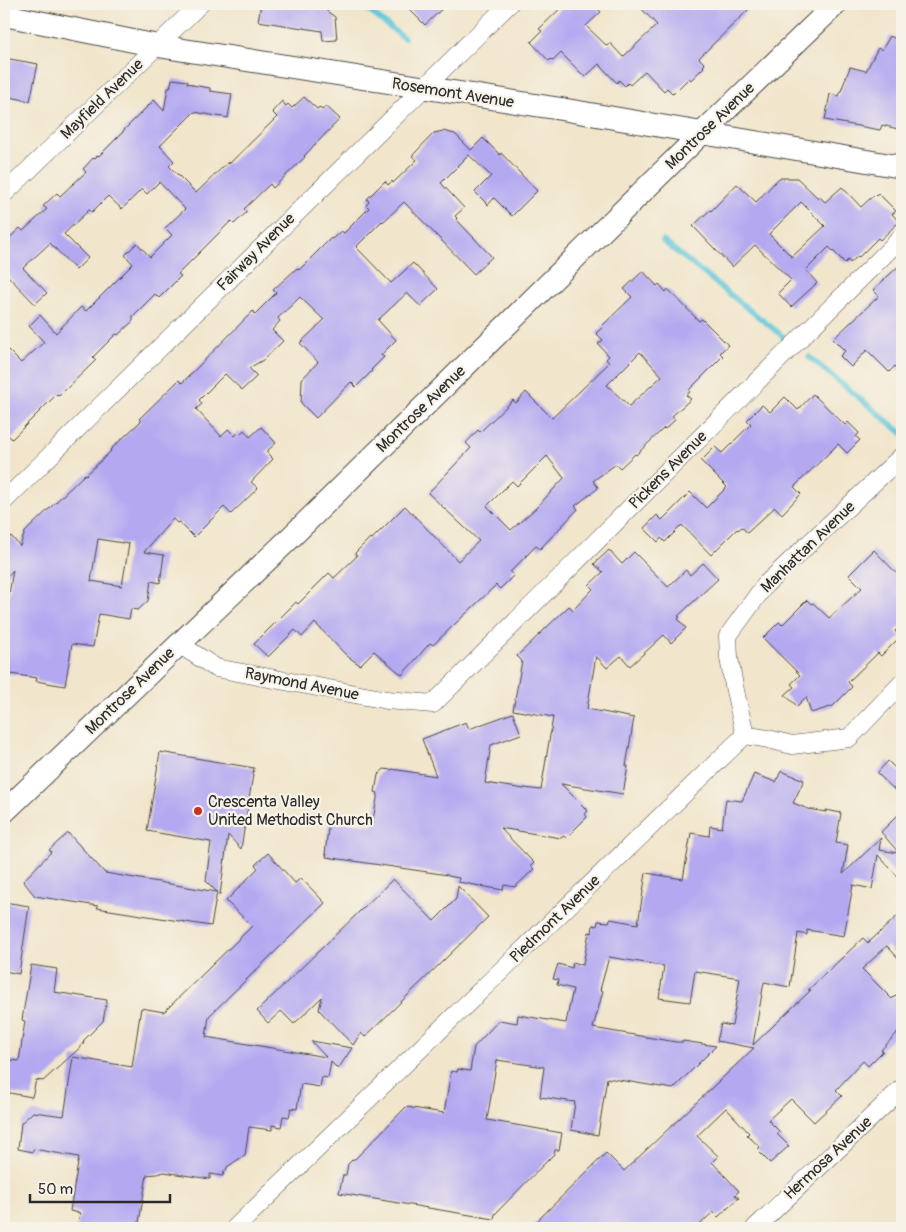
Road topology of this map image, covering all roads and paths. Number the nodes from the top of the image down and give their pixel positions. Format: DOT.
graph roads {
  1 [pos="200,4"];
  2 [pos="509,4"];
  3 [pos="836,4"];
  4 [pos="4,15"];
  5 [pos="158,46"];
  6 [pos="422,88"];
  7 [pos="702,133"];
  8 [pos="902,166"];
  9 [pos="4,194"];
  10 [pos="902,237"];
  11 [pos="902,456"];
  12 [pos="4,501"];
  13 [pos="179,644"];
  14 [pos="902,683"];
  15 [pos="433,704"];
  16 [pos="745,735"];
  17 [pos="4,812"];
  18 [pos="902,1088"];
  19 [pos="234,1228"];
  20 [pos="755,1228"];
  1 -- 5 [label="street, Mayfield Avenue"];
  2 -- 6 [label="street, Fairway Avenue"];
  3 -- 7 [label="street, Montrose Avenue"];
  4 -- 5 [label="street, Rosemont Avenue"];
  5 -- 6 [label="street, Rosemont Avenue"];
  5 -- 9 [label="street, Mayfield Avenue"];
  6 -- 7 [label="street, Rosemont Avenue"];
  6 -- 12 [label="street, Fairway Avenue"];
  7 -- 8 [label="street, Rosemont Avenue"];
  7 -- 13 [label="street, Montrose Avenue"];
  10 -- 15 [label="street, Pickens Avenue"];
  11 -- 16 [label="street, Manhattan Avenue"];
  13 -- 15 [label="street, Raymond Avenue"];
  13 -- 17 [label="street, Montrose Avenue"];
  14 -- 16 [label="street"];
  16 -- 19 [label="street, Piedmont Avenue"];
  18 -- 20 [label="street, Hermosa Avenue"];
}
